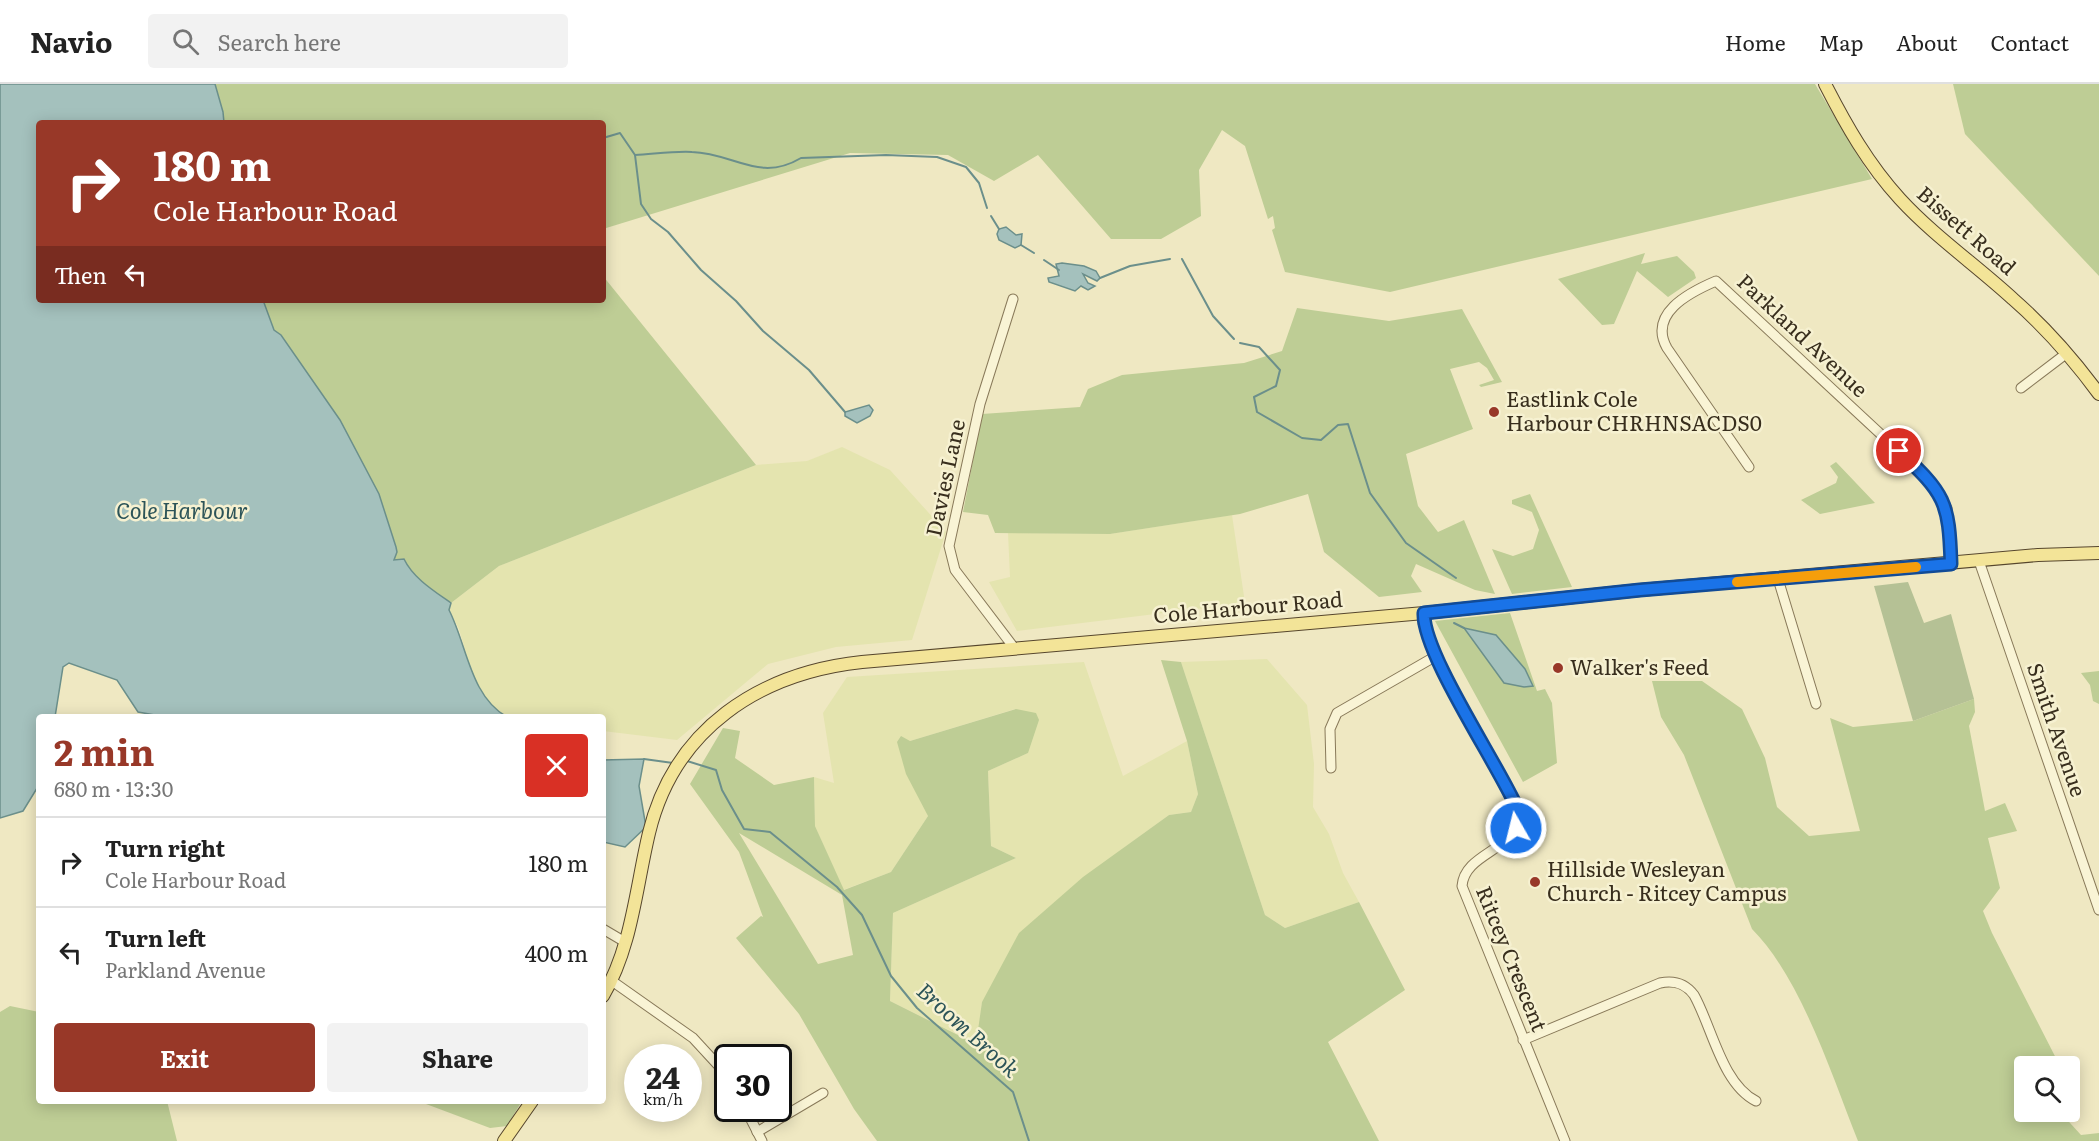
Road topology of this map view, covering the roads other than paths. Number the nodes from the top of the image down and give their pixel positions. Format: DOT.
graph roads {
  1 [pos="1825,84"];
  2 [pos="1013,299"];
  3 [pos="2067,353"];
  4 [pos="2021,388"];
  5 [pos="2099,394"];
  6 [pos="1749,467"];
  7 [pos="2099,553"];
  8 [pos="1979,561"];
  9 [pos="1951,564"];
  10 [pos="1778,579"];
  11 [pos="1424,613"];
  12 [pos="1015,650"];
  13 [pos="1436,656"];
  14 [pos="1816,704"];
  15 [pos="1331,768"];
  16 [pos="2099,910"];
  17 [pos="606,931"];
  18 [pos="625,942"];
  19 [pos="612,981"];
  20 [pos="606,991"];
  21 [pos="1523,1040"];
  22 [pos="714,1061"];
  23 [pos="823,1093"];
  24 [pos="1756,1101"];
  25 [pos="530,1104"];
  26 [pos="752,1122"];
  27 [pos="757,1132"];
  28 [pos="504,1141"];
  29 [pos="762,1141"];
  30 [pos="1565,1141"];
  1 -- 3 [label="main road, Bissett Road"];
  2 -- 12 [label="street, Davies Lane"];
  3 -- 4 [label="street"];
  3 -- 5 [label="main road, Bissett Road"];
  6 -- 9 [label="street, Parkland Avenue"];
  7 -- 8 [label="main road, Cole Harbour Road"];
  8 -- 9 [label="main road, Cole Harbour Road"];
  8 -- 16 [label="street, Smith Avenue"];
  9 -- 10 [label="main road, Cole Harbour Road"];
  10 -- 11 [label="main road, Cole Harbour Road"];
  10 -- 14 [label="street"];
  11 -- 12 [label="main road, Cole Harbour Road"];
  11 -- 13 [label="street, Ritcey Crescent"];
  12 -- 18 [label="main road, Cole Harbour Road"];
  13 -- 15 [label="street"];
  13 -- 21 [label="street, Ritcey Crescent"];
  17 -- 18 [label="street"];
  18 -- 19 [label="main road, Cole Harbour Road"];
  19 -- 20 [label="main road, Cole Harbour Road"];
  19 -- 22 [label="street"];
  21 -- 24 [label="street"];
  21 -- 30 [label="street, Ritcey Crescent"];
  23 -- 27 [label="street"];
  25 -- 28 [label="main road"];
  26 -- 27 [label="street"];
  27 -- 29 [label="street"];
}
